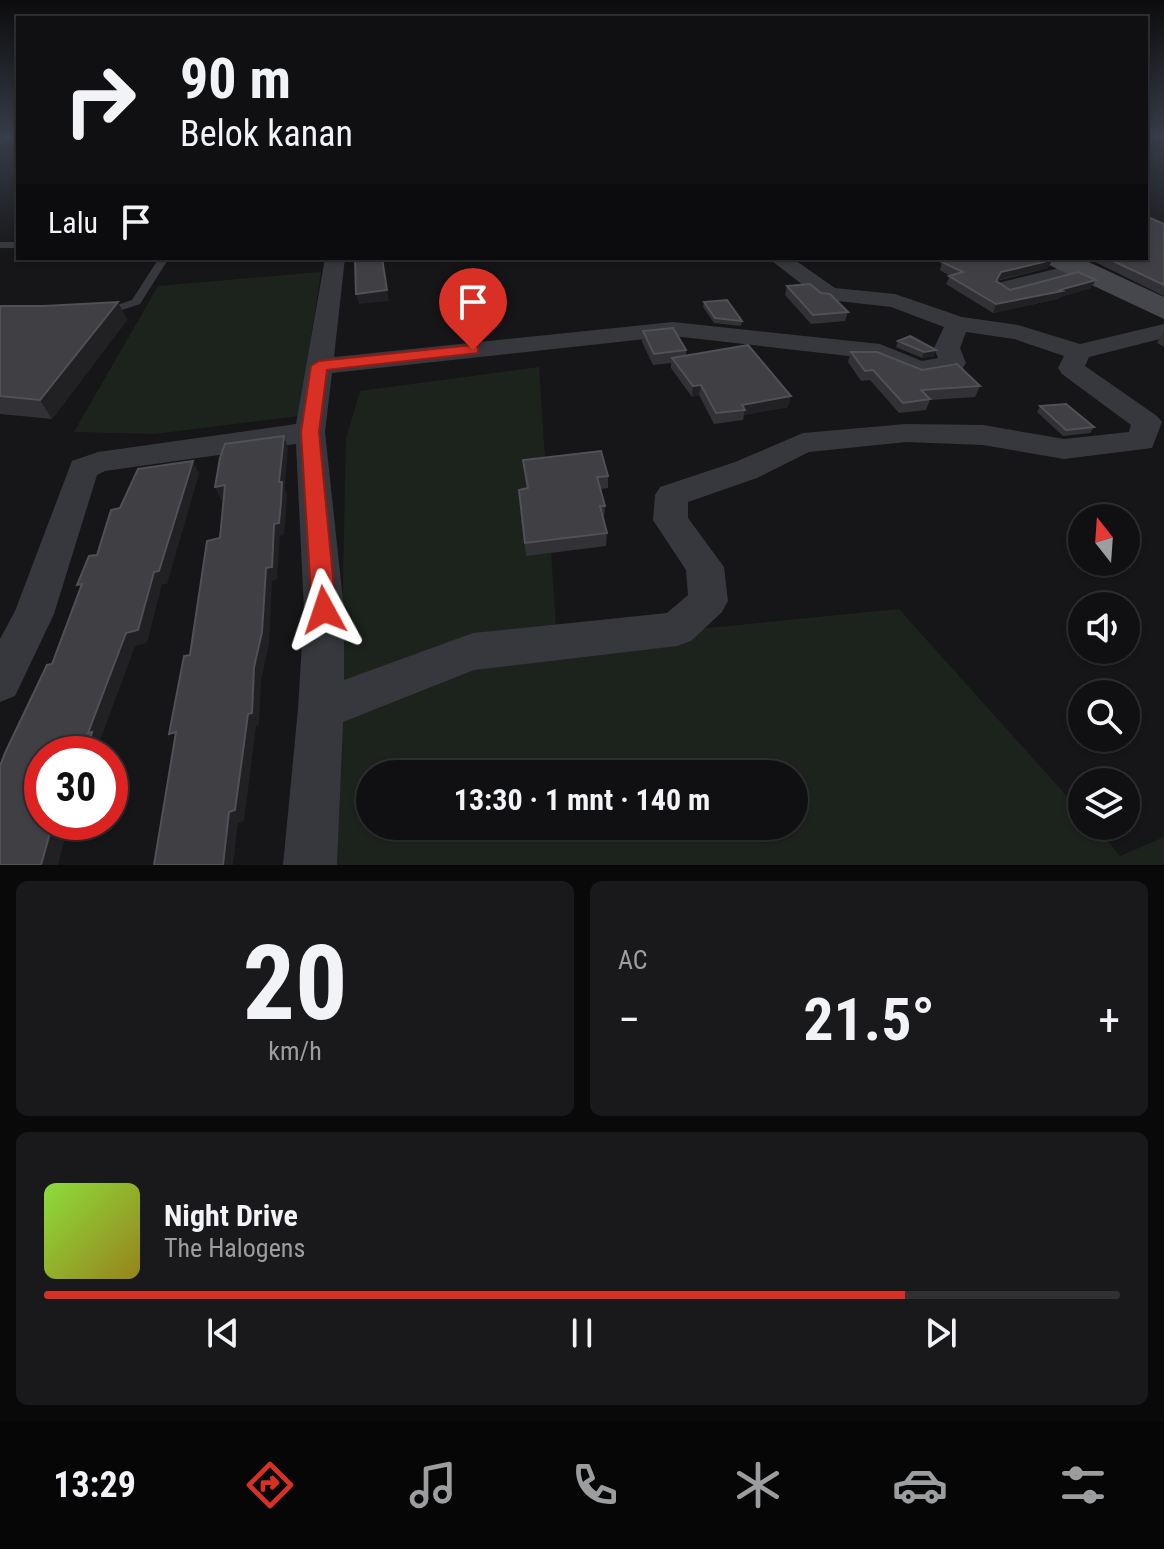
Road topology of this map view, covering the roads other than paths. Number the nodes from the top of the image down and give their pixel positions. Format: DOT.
graph roads {
  1 [pos="163,260"];
  2 [pos="343,260"];
  3 [pos="781,260"];
  4 [pos="1069,264"];
  5 [pos="1006,288"];
  6 [pos="1164,309"];
  7 [pos="86,315"];
  8 [pos="958,324"];
  9 [pos="1164,331"];
  10 [pos="1079,352"];
  11 [pos="319,366"];
  12 [pos="310,432"];
  13 [pos="0,682"];
  14 [pos="321,709"];
  15 [pos="310,865"];
  1 -- 7 [label="lane"];
  2 -- 11 [label="street"];
  3 -- 8 [label="street"];
  4 -- 5 [label="street"];
  4 -- 6 [label="main road"];
  8 -- 10 [label="street"];
  8 -- 11 [label="street"];
  9 -- 10 [label="street"];
  10 -- 14 [label="street"];
  11 -- 12 [label="street"];
  12 -- 13 [label="street"];
  12 -- 14 [label="street"];
  14 -- 15 [label="street"];
}
